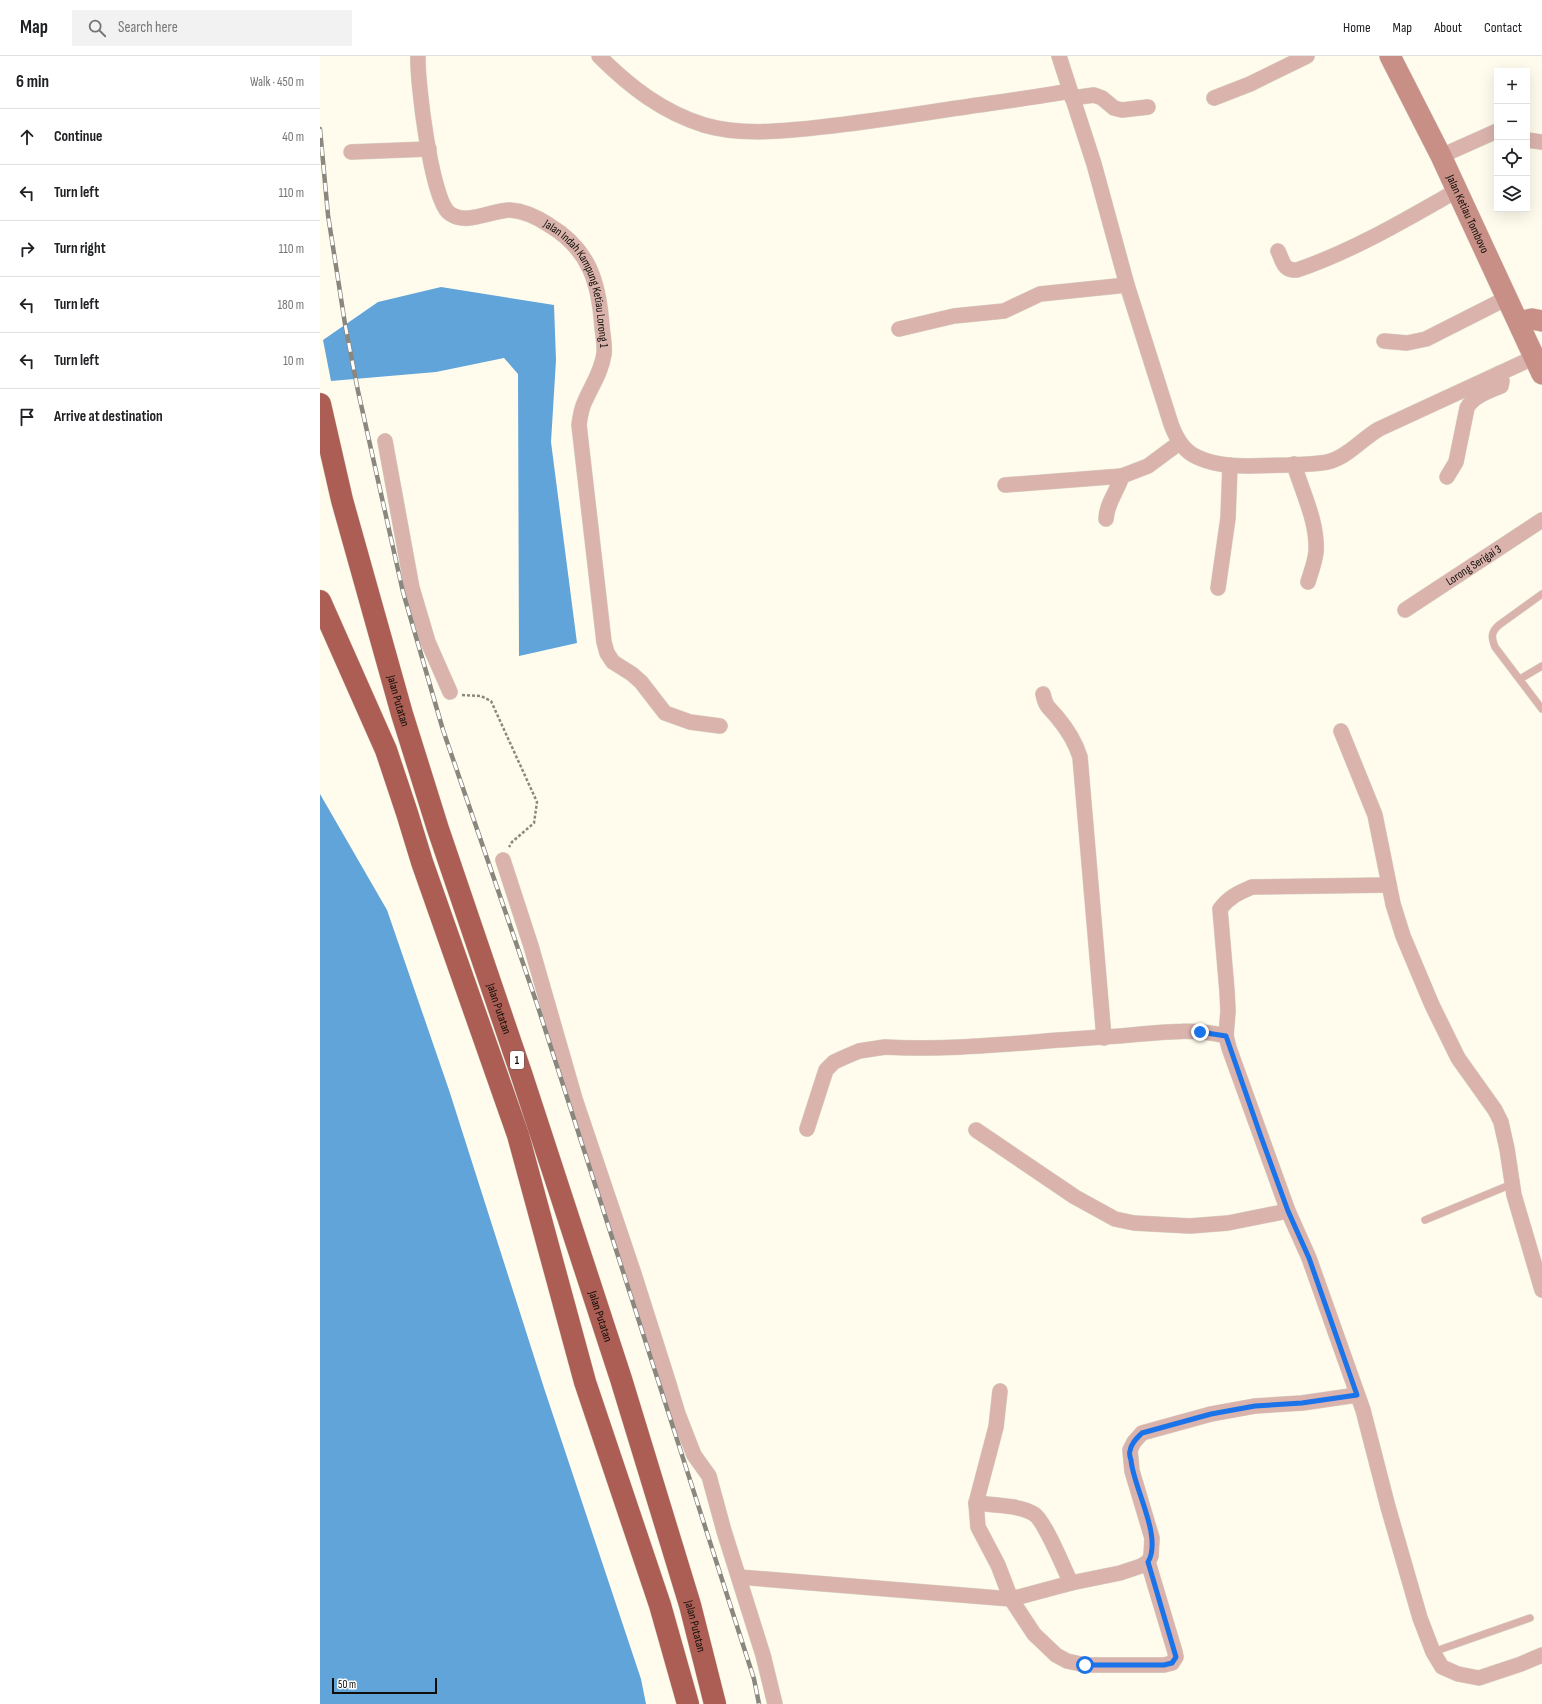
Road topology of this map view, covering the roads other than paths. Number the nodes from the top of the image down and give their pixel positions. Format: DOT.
graph roads {
  1 [pos="418,56"];
  2 [pos="598,56"];
  3 [pos="1059,56"];
  4 [pos="1307,56"];
  5 [pos="1390,56"];
  6 [pos="1071,94"];
  7 [pos="1214,98"];
  8 [pos="1148,107"];
  9 [pos="1494,132"];
  10 [pos="1530,140"];
  11 [pos="1542,142"];
  12 [pos="429,149"];
  13 [pos="351,152"];
  14 [pos="1441,156"];
  15 [pos="1456,190"];
  16 [pos="1278,250"];
  17 [pos="1127,285"];
  18 [pos="1507,298"];
  19 [pos="1542,321"];
  20 [pos="1519,322"];
  21 [pos="899,329"];
  22 [pos="1384,340"];
  23 [pos="1538,366"];
  24 [pos="1500,373"];
  25 [pos="1458,392"];
  26 [pos="1469,404"];
  27 [pos="321,409"];
  28 [pos="385,441"];
  29 [pos="1179,443"];
  30 [pos="1294,464"];
  31 [pos="1230,465"];
  32 [pos="1122,476"];
  33 [pos="1447,477"];
  34 [pos="1005,485"];
  35 [pos="1106,519"];
  36 [pos="1542,520"];
  37 [pos="1308,582"];
  38 [pos="1218,588"];
  39 [pos="1542,594"];
  40 [pos="320,601"];
  41 [pos="1405,610"];
  42 [pos="1542,666"];
  43 [pos="1520,679"];
  44 [pos="450,692"];
  45 [pos="1043,694"];
  46 [pos="1542,709"];
  47 [pos="720,726"];
  48 [pos="1341,731"];
  49 [pos="438,829"];
  50 [pos="503,860"];
  51 [pos="422,862"];
  52 [pos="1389,885"];
  53 [pos="1226,1036"];
  54 [pos="1104,1038"];
  55 [pos="521,1073"];
  56 [pos="807,1129"];
  57 [pos="976,1130"];
  58 [pos="518,1135"];
  59 [pos="1512,1184"];
  60 [pos="1288,1211"];
  61 [pos="1425,1220"];
  62 [pos="1542,1290"];
  63 [pos="1000,1391"];
  64 [pos="1357,1395"];
  65 [pos="976,1503"];
  66 [pos="1148,1562"];
  67 [pos="738,1577"];
  68 [pos="1071,1583"];
  69 [pos="1011,1599"];
  70 [pos="1530,1618"];
  71 [pos="1433,1652"];
  72 [pos="1542,1654"];
  73 [pos="688,1704"];
  74 [pos="714,1704"];
  75 [pos="775,1704"];
  1 -- 12 [label="street, Jalan Indah Kampung Ketiau Lorong 1"];
  2 -- 6 [label="street"];
  3 -- 6 [label="street"];
  4 -- 7 [label="street"];
  5 -- 14 [label="street, Jalan Ketiau Tombovo"];
  6 -- 8 [label="street"];
  6 -- 17 [label="street"];
  9 -- 14 [label="street"];
  10 -- 11 [label="street"];
  12 -- 13 [label="street"];
  12 -- 47 [label="street, Jalan Indah Kampung Ketiau Lorong 1"];
  14 -- 15 [label="street, Jalan Ketiau Tombovo"];
  15 -- 16 [label="street"];
  15 -- 18 [label="street, Jalan Ketiau Tombovo"];
  17 -- 21 [label="street"];
  17 -- 29 [label="street"];
  18 -- 20 [label="street, Jalan Ketiau Tombovo"];
  18 -- 22 [label="street"];
  19 -- 20 [label="street"];
  20 -- 23 [label="street, Jalan Ketiau Tombovo"];
  23 -- 24 [label="street"];
  24 -- 25 [label="street"];
  24 -- 26 [label="street"];
  25 -- 26 [label="street"];
  25 -- 30 [label="street"];
  26 -- 33 [label="street"];
  27 -- 49 [label="highway, Jalan Putatan / 1"];
  28 -- 44 [label="street"];
  29 -- 31 [label="street"];
  29 -- 32 [label="street"];
  30 -- 31 [label="street"];
  30 -- 37 [label="street"];
  31 -- 38 [label="street"];
  32 -- 34 [label="street"];
  32 -- 35 [label="street"];
  36 -- 41 [label="street, Lorong Serigai 3"];
  39 -- 43 [label="lane"];
  40 -- 51 [label="highway, Jalan Putatan / 1"];
  42 -- 43 [label="lane"];
  43 -- 46 [label="lane"];
  45 -- 54 [label="street"];
  48 -- 52 [label="street"];
  49 -- 51 [label="highway"];
  49 -- 55 [label="highway, Jalan Putatan / 1"];
  50 -- 67 [label="street"];
  51 -- 58 [label="highway, Jalan Putatan / 1"];
  52 -- 53 [label="street"];
  52 -- 59 [label="street"];
  53 -- 54 [label="street"];
  53 -- 60 [label="street"];
  54 -- 56 [label="street"];
  55 -- 58 [label="highway"];
  55 -- 74 [label="highway, Jalan Putatan / 1"];
  57 -- 60 [label="street"];
  58 -- 73 [label="highway, Jalan Putatan / 1"];
  59 -- 61 [label="lane"];
  59 -- 62 [label="street"];
  60 -- 64 [label="street"];
  63 -- 65 [label="street"];
  64 -- 66 [label="street"];
  64 -- 71 [label="street"];
  65 -- 68 [label="street"];
  65 -- 69 [label="street"];
  66 -- 68 [label="street"];
  66 -- 69 [label="street"];
  67 -- 69 [label="street"];
  67 -- 75 [label="street"];
  68 -- 69 [label="street"];
  70 -- 71 [label="lane"];
  71 -- 72 [label="street"];
}
